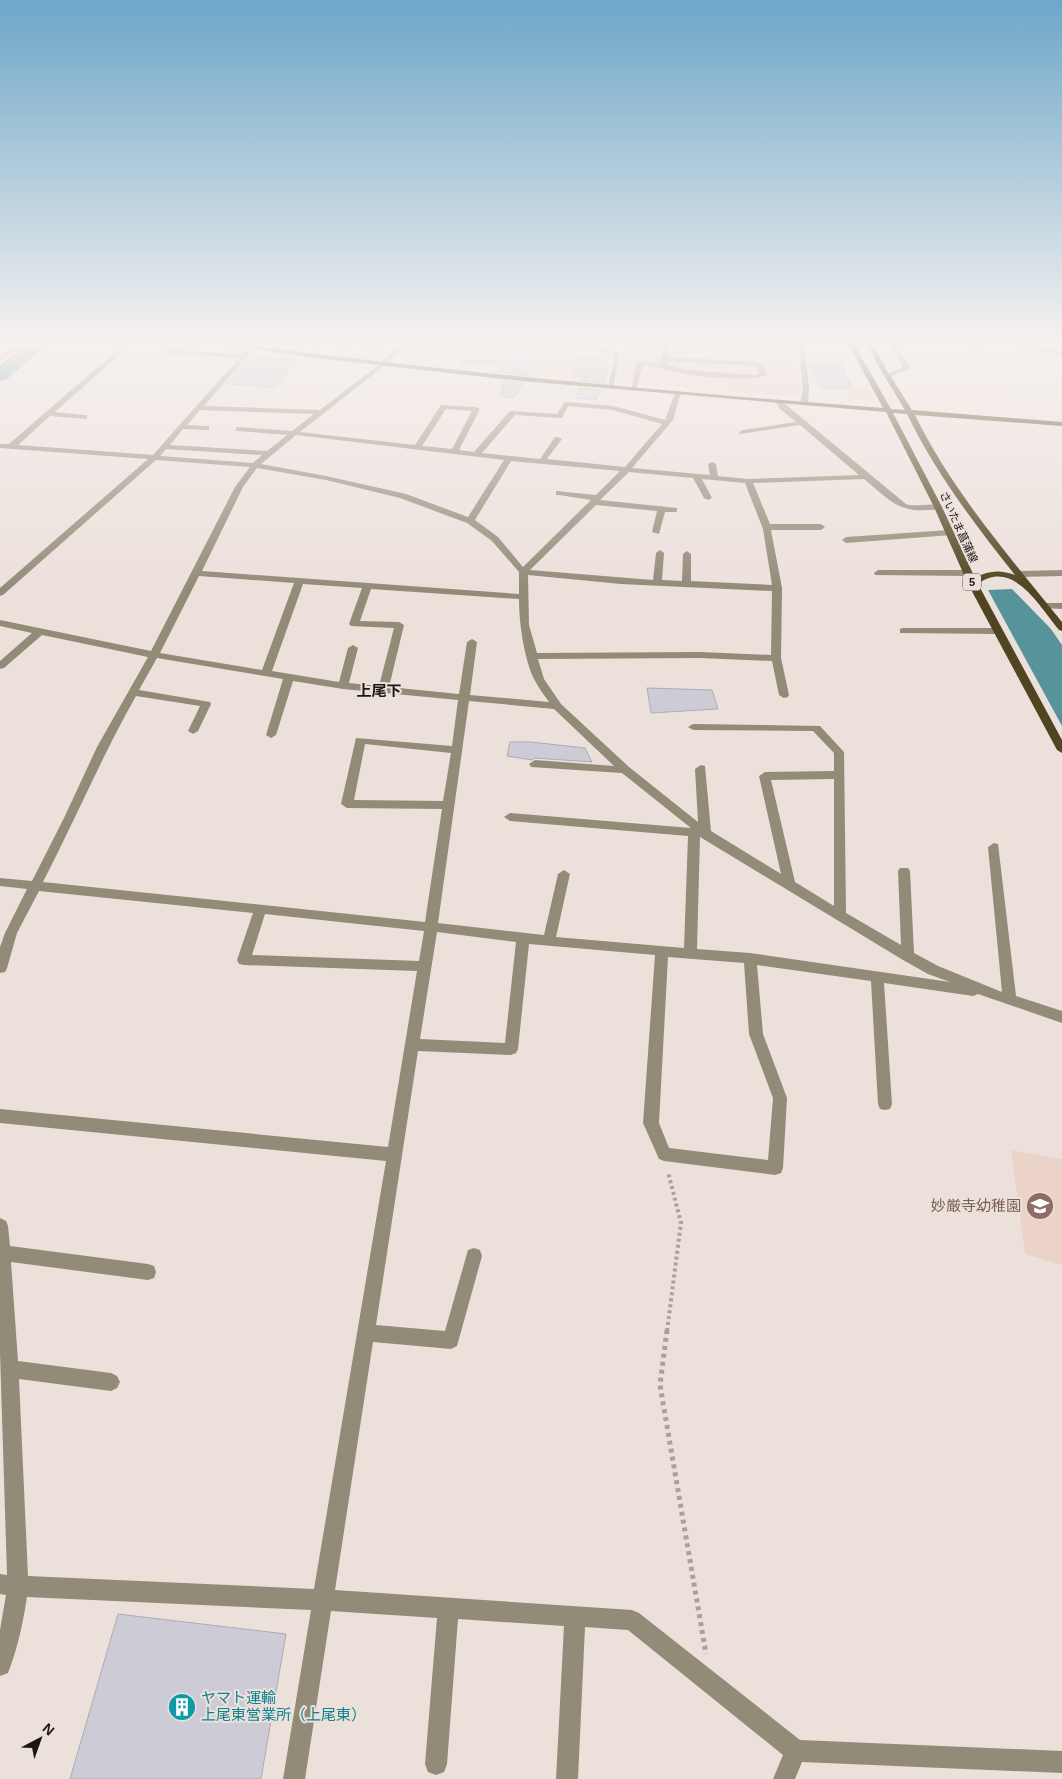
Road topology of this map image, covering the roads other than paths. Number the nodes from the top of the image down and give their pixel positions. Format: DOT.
graph roads {
  1 [pos="38,423"];
  2 [pos="185,423"];
  3 [pos="307,423"];
  4 [pos="434,423"];
  5 [pos="469,423"];
  6 [pos="504,423"];
  7 [pos="666,423"];
  8 [pos="802,423"];
  9 [pos="895,423"];
  10 [pos="915,423"];
  11 [pos="182,426"];
  12 [pos="206,428"];
  13 [pos="239,429"];
  14 [pos="743,432"];
  15 [pos="294,433"];
  16 [pos="558,439"];
  17 [pos="0,446"];
  18 [pos="10,447"];
  19 [pos="163,447"];
  20 [pos="417,447"];
  21 [pos="455,451"];
  22 [pos="268,453"];
  23 [pos="477,453"];
  24 [pos="155,457"];
  25 [pos="509,458"];
  26 [pos="542,461"];
  27 [pos="712,464"];
  28 [pos="255,465"];
  29 [pos="626,470"];
  30 [pos="696,476"];
  31 [pos="866,477"];
  32 [pos="714,478"];
  33 [pos="748,482"];
  34 [pos="559,493"];
  35 [pos="708,498"];
  36 [pos="596,500"];
  37 [pos="938,507"];
  38 [pos="661,509"];
  39 [pos="674,510"];
  40 [pos="470,521"];
  41 [pos="766,527"];
  42 [pos="820,527"];
  43 [pos="656,532"];
  44 [pos="949,533"];
  45 [pos="846,540"];
  46 [pos="660,554"];
  47 [pos="687,554"];
  48 [pos="523,572"];
  49 [pos="196,573"];
  50 [pos="878,573"];
  51 [pos="968,573"];
  52 [pos="1019,574"];
  53 [pos="1062,574"];
  54 [pos="299,581"];
  55 [pos="657,583"];
  56 [pos="686,584"];
  57 [pos="973,584"];
  58 [pos="1027,584"];
  59 [pos="367,586"];
  60 [pos="777,588"];
  61 [pos="0,594"];
  62 [pos="524,597"];
  63 [pos="1045,606"];
  64 [pos="1062,606"];
  65 [pos="0,623"];
  66 [pos="1062,628"];
  67 [pos="997,630"];
  68 [pos="903,631"];
  69 [pos="40,632"];
  70 [pos="472,642"];
  71 [pos="353,648"];
  72 [pos="154,655"];
  73 [pos="532,656"];
  74 [pos="776,658"];
  75 [pos="0,666"];
  76 [pos="266,674"];
  77 [pos="289,677"];
  78 [pos="343,686"];
  79 [pos="384,690"];
  80 [pos="133,692"];
  81 [pos="784,695"];
  82 [pos="464,698"];
  83 [pos="558,706"];
  84 [pos="693,727"];
  85 [pos="193,731"];
  86 [pos="271,735"];
  87 [pos="456,750"];
  88 [pos="1062,750"];
  89 [pos="536,764"];
  90 [pos="701,769"];
  91 [pos="625,770"];
  92 [pos="838,775"];
  93 [pos="448,805"];
  94 [pos="510,817"];
  95 [pos="699,832"];
  96 [pos="994,848"];
  97 [pos="904,871"];
  98 [pos="564,874"];
  99 [pos="0,882"];
  100 [pos="789,884"];
  101 [pos="34,885"];
  102 [pos="260,910"];
  103 [pos="840,916"];
  104 [pos="431,927"];
  105 [pos="523,938"];
  106 [pos="549,941"];
  107 [pos="662,950"];
  108 [pos="690,952"];
  109 [pos="908,956"];
  110 [pos="750,958"];
  111 [pos="424,966"];
  112 [pos="0,968"];
  113 [pos="877,976"];
  114 [pos="996,995"];
  115 [pos="1010,1000"];
  116 [pos="1062,1017"];
  117 [pos="412,1045"];
  118 [pos="885,1104"];
  119 [pos="0,1116"];
  120 [pos="394,1155"];
  121 [pos="0,1226"];
  122 [pos="3,1254"];
  123 [pos="474,1256"];
  124 [pos="148,1272"];
  125 [pos="366,1333"];
  126 [pos="10,1369"];
  127 [pos="111,1382"];
  128 [pos="9,1585"];
  129 [pos="323,1600"];
  130 [pos="448,1608"];
  131 [pos="575,1616"];
  132 [pos="0,1665"];
  133 [pos="796,1751"];
  134 [pos="1062,1762"];
  135 [pos="436,1764"];
  136 [pos="294,1779"];
  137 [pos="566,1779"];
  138 [pos="784,1779"];
  1 -- 18 [label="street"];
  2 -- 11 [label="street"];
  3 -- 15 [label="street"];
  4 -- 20 [label="street"];
  5 -- 21 [label="street"];
  6 -- 23 [label="street"];
  7 -- 29 [label="street"];
  8 -- 14 [label="street"];
  8 -- 31 [label="street"];
  9 -- 37 [label="main road, さいたま菖蒲線 / 5"];
  10 -- 52 [label="main road, さいたま菖蒲線 / 5"];
  11 -- 12 [label="street"];
  11 -- 19 [label="street"];
  13 -- 15 [label="street"];
  15 -- 20 [label="street"];
  15 -- 22 [label="street"];
  16 -- 26 [label="street"];
  17 -- 18 [label="street"];
  18 -- 24 [label="street"];
  19 -- 22 [label="street"];
  19 -- 24 [label="street"];
  20 -- 21 [label="street"];
  21 -- 23 [label="street"];
  22 -- 28 [label="street"];
  23 -- 25 [label="street"];
  24 -- 28 [label="street"];
  24 -- 61 [label="street"];
  25 -- 26 [label="street"];
  25 -- 40 [label="street"];
  26 -- 29 [label="street"];
  27 -- 32 [label="street"];
  28 -- 40 [label="street"];
  28 -- 49 [label="street"];
  29 -- 30 [label="street"];
  29 -- 36 [label="street"];
  30 -- 32 [label="street"];
  30 -- 35 [label="street"];
  31 -- 33 [label="street"];
  31 -- 37 [label="street"];
  32 -- 33 [label="street"];
  33 -- 41 [label="street"];
  34 -- 36 [label="street"];
  36 -- 38 [label="street"];
  36 -- 48 [label="street"];
  37 -- 44 [label="main road, さいたま菖蒲線 / 5"];
  38 -- 39 [label="street"];
  38 -- 43 [label="street"];
  40 -- 48 [label="street"];
  41 -- 42 [label="street"];
  41 -- 60 [label="street"];
  44 -- 45 [label="street"];
  44 -- 51 [label="main road, さいたま菖蒲線 / 5"];
  46 -- 55 [label="street"];
  47 -- 56 [label="street"];
  48 -- 55 [label="street"];
  48 -- 62 [label="street"];
  49 -- 54 [label="street"];
  49 -- 72 [label="street"];
  50 -- 51 [label="street"];
  51 -- 57 [label="main road, さいたま菖蒲線 / 5"];
  52 -- 53 [label="street"];
  52 -- 58 [label="main road, さいたま菖蒲線 / 5"];
  54 -- 59 [label="street"];
  54 -- 76 [label="street"];
  55 -- 56 [label="street"];
  56 -- 60 [label="street"];
  57 -- 58 [label="main road, 5"];
  57 -- 67 [label="main road, さいたま菖蒲線 / 5"];
  58 -- 63 [label="main road, さいたま菖蒲線 / 5"];
  59 -- 62 [label="street"];
  59 -- 79 [label="street"];
  60 -- 74 [label="street"];
  62 -- 73 [label="street"];
  63 -- 64 [label="street"];
  63 -- 66 [label="main road, さいたま菖蒲線 / 5"];
  65 -- 69 [label="street"];
  67 -- 68 [label="street"];
  67 -- 88 [label="main road, さいたま菖蒲線 / 5"];
  69 -- 72 [label="street"];
  69 -- 75 [label="street"];
  70 -- 82 [label="street"];
  71 -- 78 [label="street"];
  72 -- 76 [label="street"];
  72 -- 80 [label="street"];
  73 -- 74 [label="street"];
  73 -- 83 [label="street"];
  74 -- 81 [label="street"];
  76 -- 77 [label="street"];
  77 -- 78 [label="street"];
  77 -- 86 [label="street"];
  78 -- 79 [label="street"];
  79 -- 82 [label="street"];
  80 -- 85 [label="street"];
  80 -- 101 [label="street"];
  82 -- 83 [label="street"];
  82 -- 87 [label="street"];
  83 -- 91 [label="street"];
  84 -- 92 [label="street"];
  87 -- 93 [label="street"];
  87 -- 93 [label="street"];
  89 -- 91 [label="street"];
  90 -- 95 [label="street"];
  91 -- 95 [label="street"];
  92 -- 100 [label="street"];
  92 -- 103 [label="street"];
  93 -- 104 [label="street"];
  94 -- 95 [label="street"];
  95 -- 100 [label="street"];
  95 -- 108 [label="street"];
  96 -- 115 [label="street"];
  97 -- 109 [label="street"];
  98 -- 106 [label="street"];
  99 -- 101 [label="street"];
  100 -- 103 [label="street"];
  101 -- 102 [label="street"];
  101 -- 112 [label="street"];
  102 -- 104 [label="street"];
  102 -- 111 [label="street"];
  103 -- 109 [label="street"];
  104 -- 105 [label="street"];
  104 -- 111 [label="street"];
  105 -- 106 [label="street"];
  105 -- 117 [label="street"];
  106 -- 107 [label="street"];
  107 -- 108 [label="street"];
  107 -- 110 [label="street"];
  108 -- 110 [label="street"];
  109 -- 114 [label="street"];
  110 -- 113 [label="street"];
  111 -- 117 [label="street"];
  113 -- 114 [label="street"];
  113 -- 118 [label="street"];
  114 -- 115 [label="street"];
  115 -- 116 [label="street"];
  117 -- 120 [label="street"];
  119 -- 120 [label="street"];
  120 -- 125 [label="street"];
  121 -- 122 [label="street"];
  122 -- 124 [label="street"];
  122 -- 126 [label="street"];
  123 -- 125 [label="street"];
  125 -- 129 [label="street"];
  126 -- 127 [label="street"];
  126 -- 128 [label="street"];
  128 -- 129 [label="street"];
  128 -- 132 [label="street"];
  129 -- 130 [label="street"];
  129 -- 136 [label="street"];
  130 -- 131 [label="street"];
  130 -- 135 [label="street"];
  131 -- 133 [label="street"];
  131 -- 137 [label="street"];
  133 -- 134 [label="street"];
  133 -- 138 [label="street"];
}
